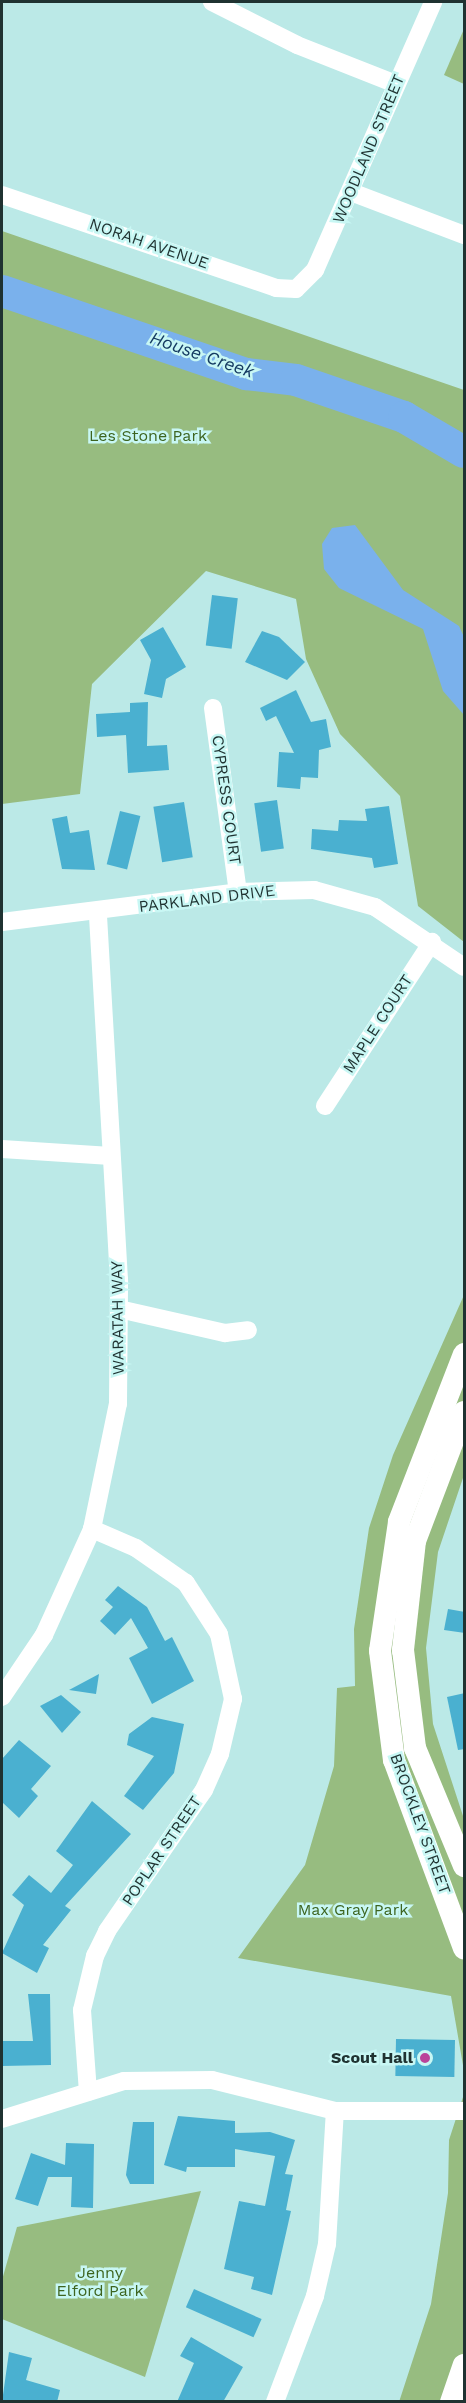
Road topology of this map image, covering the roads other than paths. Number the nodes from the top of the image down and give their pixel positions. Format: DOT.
graph roads {
  1 [pos="212,2"];
  2 [pos="433,2"];
  3 [pos="396,84"];
  4 [pos="351,192"];
  5 [pos="2,195"];
  6 [pos="465,234"];
  7 [pos="296,289"];
  8 [pos="213,708"];
  9 [pos="238,892"];
  10 [pos="98,913"];
  11 [pos="2,922"];
  12 [pos="432,942"];
  13 [pos="465,967"];
  14 [pos="325,1106"];
  15 [pos="2,1149"];
  16 [pos="111,1156"];
  17 [pos="119,1309"];
  18 [pos="248,1330"];
  19 [pos="465,1354"];
  20 [pos="465,1412"];
  21 [pos="92,1529"];
  22 [pos="2,1697"];
  23 [pos="458,1833"];
  24 [pos="426,1850"];
  25 [pos="465,1866"];
  26 [pos="465,1948"];
  27 [pos="88,2092"];
  28 [pos="335,2111"];
  29 [pos="465,2111"];
  30 [pos="2,2118"];
  31 [pos="275,2402"];
  1 -- 3 [label="street"];
  2 -- 3 [label="street, WOODLAND STREET"];
  3 -- 4 [label="street, WOODLAND STREET"];
  4 -- 6 [label="street"];
  4 -- 7 [label="street, WOODLAND STREET"];
  5 -- 7 [label="street, NORAH AVENUE"];
  8 -- 9 [label="street, CYPRESS COURT"];
  9 -- 10 [label="street, PARKLAND DRIVE"];
  9 -- 12 [label="street, PARKLAND DRIVE"];
  10 -- 11 [label="street, PARKLAND DRIVE"];
  10 -- 16 [label="street, WARATAH WAY"];
  12 -- 13 [label="street, PARKLAND DRIVE"];
  12 -- 14 [label="street, MAPLE COURT"];
  15 -- 16 [label="street"];
  16 -- 17 [label="street, WARATAH WAY"];
  17 -- 18 [label="street"];
  17 -- 21 [label="street, WARATAH WAY"];
  19 -- 24 [label="main road, BROCKLEY STREET"];
  20 -- 23 [label="main road, BROCKLEY STREET"];
  21 -- 22 [label="street, WARATAH WAY"];
  21 -- 27 [label="street, POPLAR STREET"];
  23 -- 24 [label="main road"];
  23 -- 25 [label="main road, BROCKLEY STREET"];
  24 -- 26 [label="main road, BROCKLEY STREET"];
  27 -- 28 [label="street"];
  27 -- 30 [label="street"];
  28 -- 29 [label="street"];
  28 -- 31 [label="street"];
}
